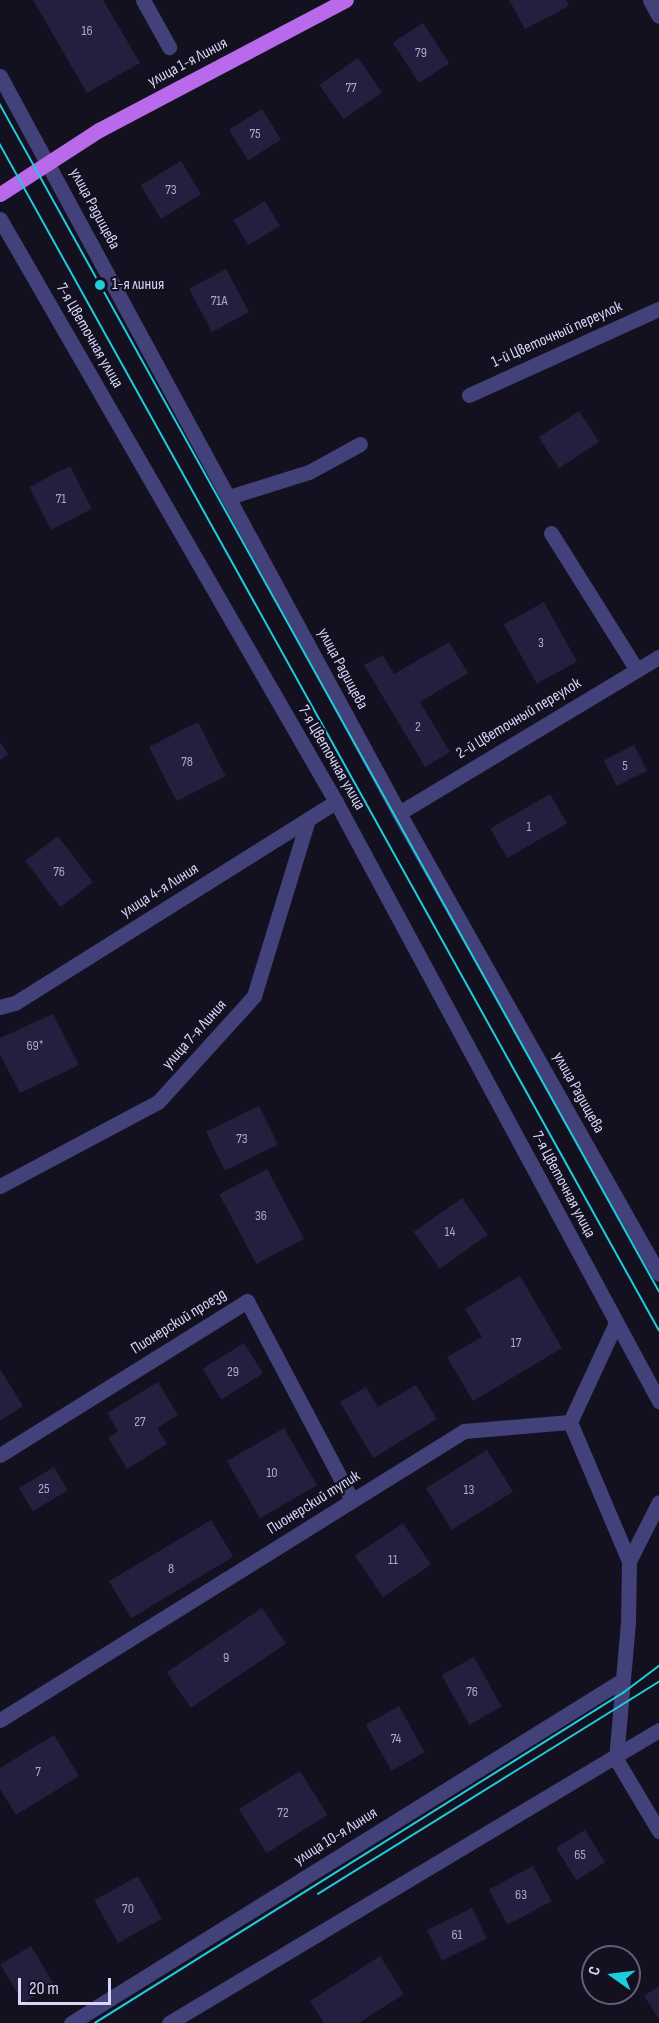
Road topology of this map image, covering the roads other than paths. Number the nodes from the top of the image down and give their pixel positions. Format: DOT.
graph roads {
  1 [pos="143,0"];
  2 [pos="346,0"];
  3 [pos="650,0"];
  4 [pos="659,16"];
  5 [pos="169,47"];
  6 [pos="0,76"];
  7 [pos="48,161"];
  8 [pos="0,194"];
  9 [pos="0,219"];
  10 [pos="659,309"];
  11 [pos="469,394"];
  12 [pos="360,444"];
  13 [pos="229,497"];
  14 [pos="551,533"];
  15 [pos="659,657"];
  16 [pos="637,670"];
  17 [pos="336,802"];
  18 [pos="399,813"];
  19 [pos="308,819"];
  20 [pos="0,1007"];
  21 [pos="0,1186"];
  22 [pos="659,1274"];
  23 [pos="616,1323"];
  24 [pos="659,1401"];
  25 [pos="570,1422"];
  26 [pos="0,1455"];
  27 [pos="352,1500"];
  28 [pos="659,1502"];
  29 [pos="628,1561"];
  30 [pos="621,1681"];
  31 [pos="0,1720"];
  32 [pos="659,1730"];
  33 [pos="616,1759"];
  34 [pos="659,1831"];
  35 [pos="70,2023"];
  36 [pos="169,2023"];
  1 -- 5 [label="street"];
  2 -- 7 [label="main road, улица 1-я Линия"];
  3 -- 4 [label="street"];
  6 -- 7 [label="street, улица Радищева"];
  7 -- 8 [label="main road, улица 1-я Линия"];
  7 -- 13 [label="street, улица Радищева"];
  9 -- 17 [label="street, 7-я Цветочная улица"];
  10 -- 11 [label="street, 1-й Цветочный переулок"];
  12 -- 13 [label="street"];
  13 -- 18 [label="street, улица Радищева"];
  14 -- 16 [label="street"];
  15 -- 16 [label="street, 2-й Цветочный переулок"];
  16 -- 18 [label="street, 2-й Цветочный переулок"];
  17 -- 19 [label="street, улица 4-я Линия"];
  17 -- 23 [label="street, 7-я Цветочная улица"];
  18 -- 22 [label="street, улица Радищева"];
  19 -- 20 [label="street, улица 4-я Линия"];
  19 -- 21 [label="street, улица 7-я Линия"];
  23 -- 24 [label="street, 7-я Цветочная улица"];
  23 -- 25 [label="street"];
  25 -- 27 [label="street, Пионерский тупик"];
  25 -- 29 [label="street"];
  26 -- 27 [label="street, Пионерский проезд"];
  27 -- 31 [label="street, Пионерский тупик"];
  28 -- 29 [label="street"];
  29 -- 30 [label="street"];
  30 -- 33 [label="street"];
  30 -- 35 [label="street, улица 10-я Линия"];
  32 -- 33 [label="street"];
  33 -- 34 [label="street"];
  33 -- 36 [label="street"];
}
